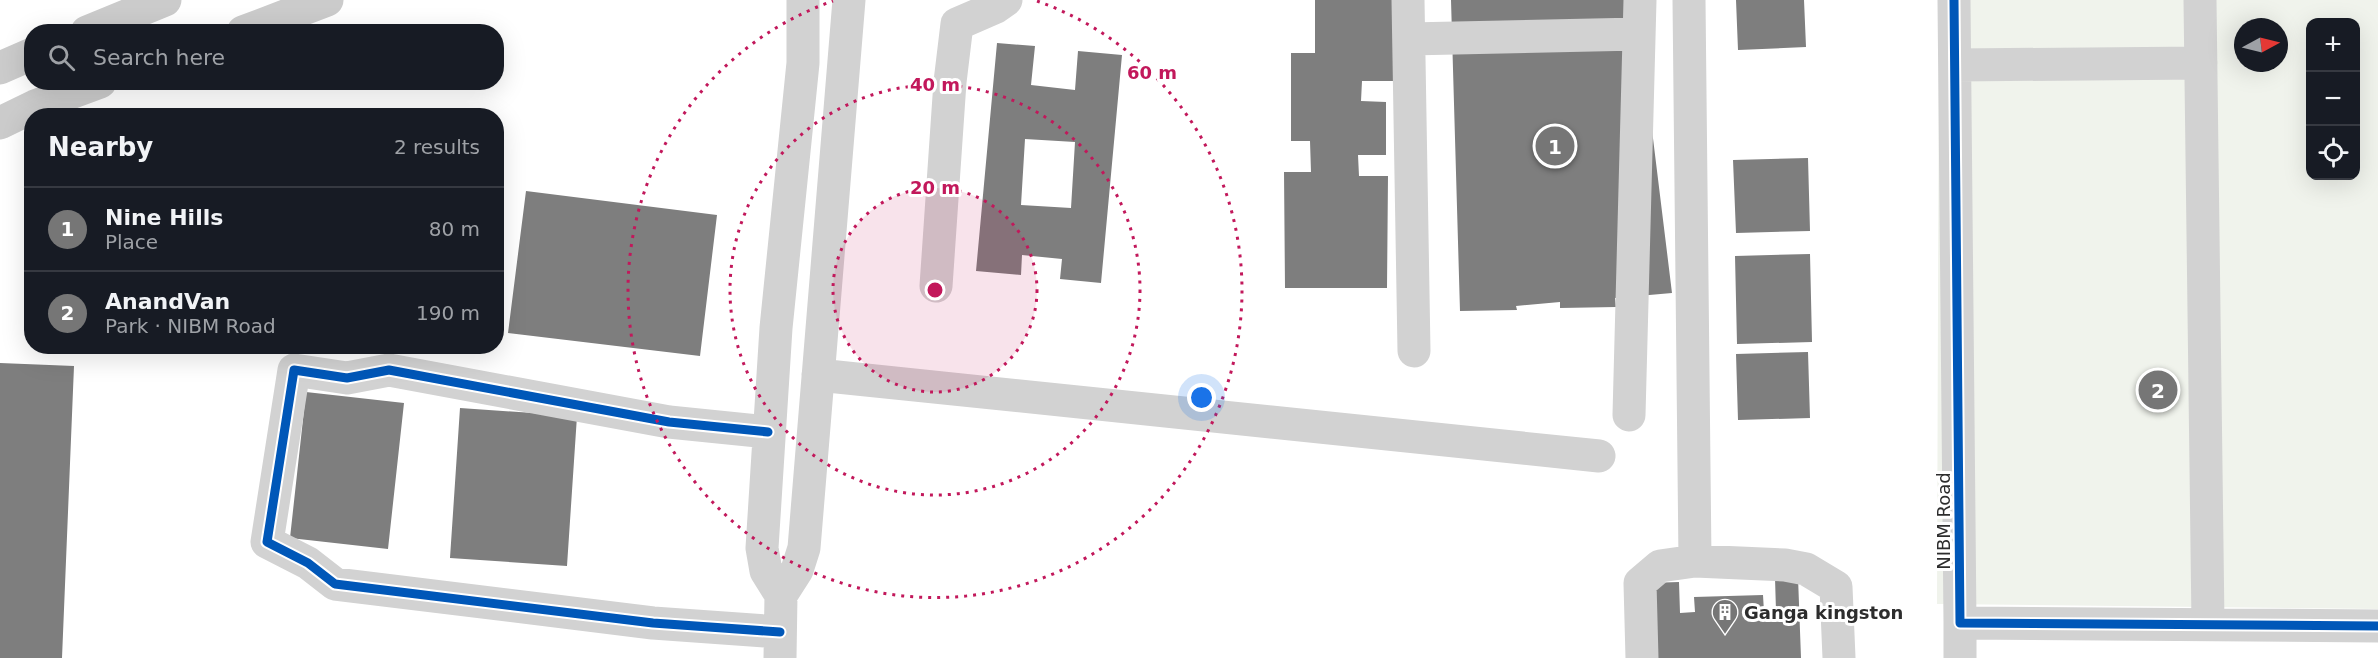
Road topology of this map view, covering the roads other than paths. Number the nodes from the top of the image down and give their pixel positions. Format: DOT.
graph roads {
  1 [pos="165,0"];
  2 [pos="327,0"];
  3 [pos="803,0"];
  4 [pos="849,0"];
  5 [pos="1006,0"];
  6 [pos="1408,0"];
  7 [pos="1640,0"];
  8 [pos="1689,0"];
  9 [pos="1954,0"];
  10 [pos="2200,0"];
  11 [pos="106,24"];
  12 [pos="264,24"];
  13 [pos="1639,34"];
  14 [pos="1409,39"];
  15 [pos="24,58"];
  16 [pos="2201,63"];
  17 [pos="1956,65"];
  18 [pos="0,68"];
  19 [pos="78,90"];
  20 [pos="31,108"];
  21 [pos="24,111"];
  22 [pos="0,123"];
  23 [pos="936,286"];
  24 [pos="1414,351"];
  25 [pos="818,375"];
  26 [pos="1629,415"];
  27 [pos="768,432"];
  28 [pos="1599,456"];
  29 [pos="1695,561"];
  30 [pos="781,596"];
  31 [pos="1960,623"];
  32 [pos="2208,624"];
  33 [pos="2378,626"];
  34 [pos="780,645"];
  35 [pos="1642,658"];
  36 [pos="1839,658"];
  37 [pos="1960,658"];
  1 -- 11 [label="street"];
  2 -- 12 [label="street"];
  3 -- 27 [label="street"];
  4 -- 25 [label="street"];
  5 -- 23 [label="street"];
  6 -- 14 [label="street"];
  7 -- 13 [label="street"];
  8 -- 29 [label="street"];
  9 -- 17 [label="street, NIBM Road"];
  10 -- 16 [label="street"];
  13 -- 14 [label="street"];
  13 -- 26 [label="street"];
  14 -- 24 [label="street"];
  15 -- 18 [label="street"];
  16 -- 17 [label="street"];
  16 -- 32 [label="street"];
  17 -- 31 [label="street, NIBM Road"];
  19 -- 20 [label="street"];
  21 -- 22 [label="street"];
  25 -- 28 [label="street"];
  25 -- 30 [label="street"];
  27 -- 30 [label="street"];
  27 -- 34 [label="street"];
  29 -- 35 [label="street"];
  29 -- 36 [label="street"];
  30 -- 34 [label="street"];
  31 -- 32 [label="street"];
  31 -- 37 [label="street, NIBM Road"];
  32 -- 33 [label="street"];
}
